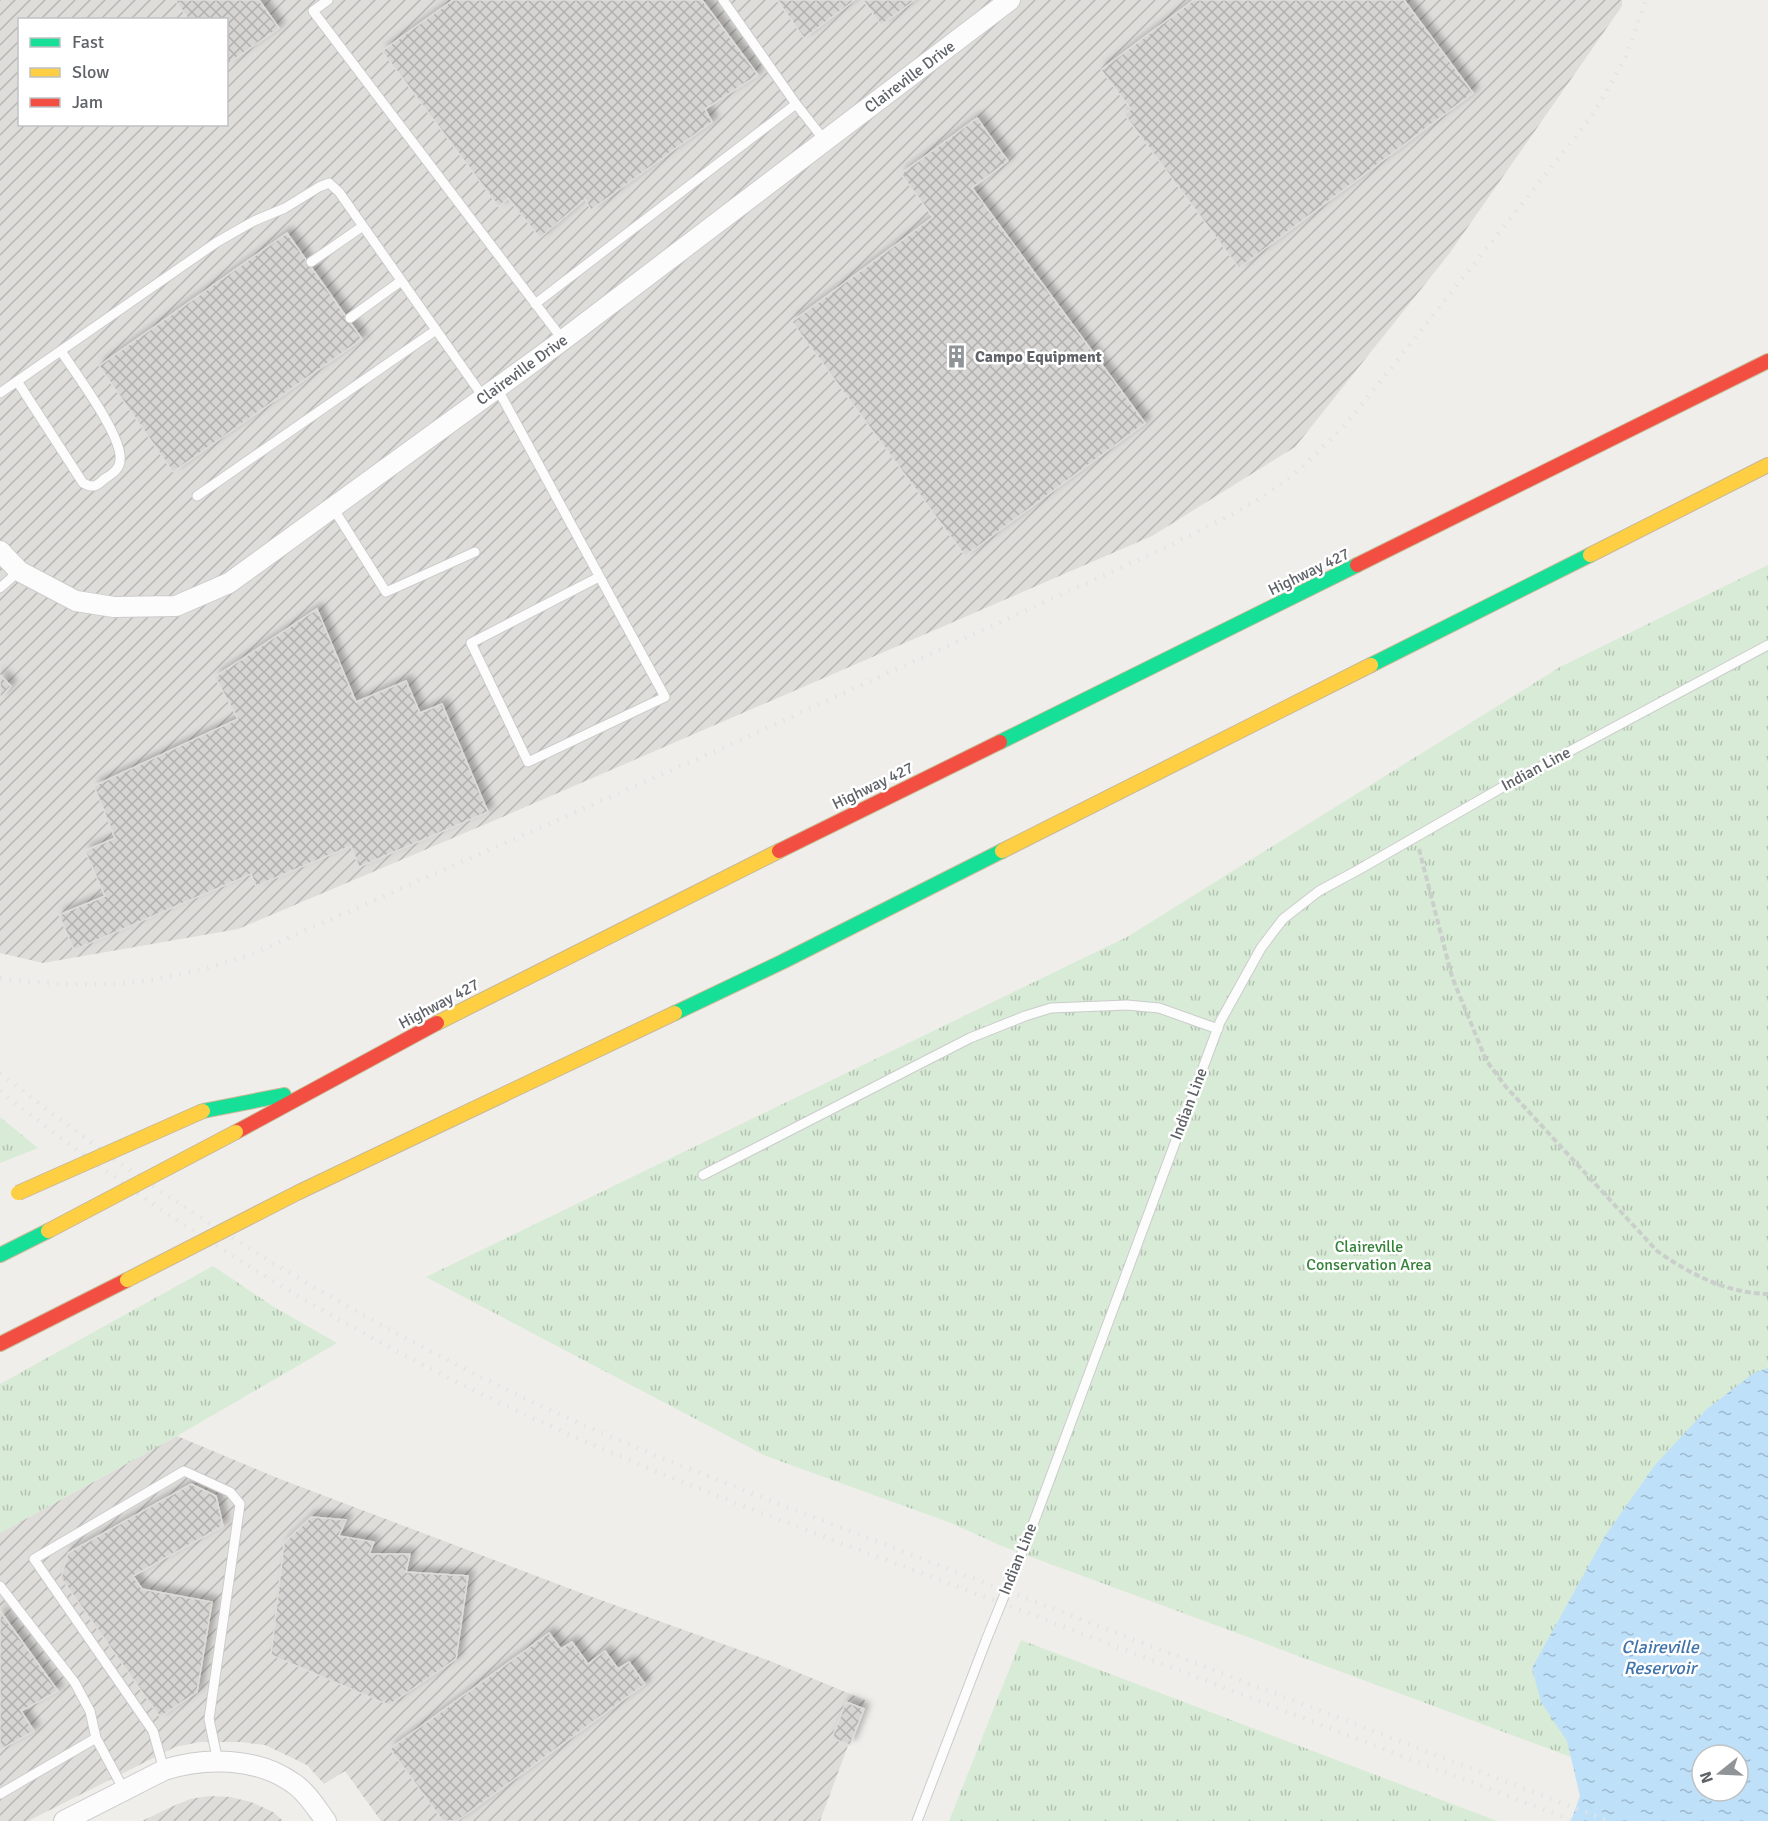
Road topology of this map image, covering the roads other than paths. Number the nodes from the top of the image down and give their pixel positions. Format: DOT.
graph roads {
  1 [pos="328,0"];
  2 [pos="723,0"];
  3 [pos="1010,0"];
  4 [pos="796,104"];
  5 [pos="825,141"];
  6 [pos="363,226"];
  7 [pos="311,262"];
  8 [pos="401,281"];
  9 [pos="536,304"];
  10 [pos="350,318"];
  11 [pos="436,330"];
  12 [pos="563,340"];
  13 [pos="60,351"];
  14 [pos="1768,361"];
  15 [pos="17,381"];
  16 [pos="0,393"];
  17 [pos="491,393"];
  18 [pos="1768,465"];
  19 [pos="197,496"];
  20 [pos="333,508"];
  21 [pos="0,551"];
  22 [pos="475,552"];
  23 [pos="19,571"];
  24 [pos="599,577"];
  25 [pos="0,588"];
  26 [pos="1768,645"];
  27 [pos="1218,1029"];
  28 [pos="312,1089"];
  29 [pos="703,1175"];
  30 [pos="14,1195"];
  31 [pos="0,1255"];
  32 [pos="0,1344"];
  33 [pos="0,1586"];
  34 [pos="96,1738"];
  35 [pos="218,1762"];
  36 [pos="164,1770"];
  37 [pos="124,1790"];
  38 [pos="0,1794"];
  39 [pos="64,1821"];
  40 [pos="326,1821"];
  41 [pos="917,1821"];
  1 -- 9 [label="lane"];
  2 -- 4 [label="lane"];
  3 -- 5 [label="street, Claireville Drive"];
  4 -- 5 [label="lane"];
  4 -- 9 [label="lane"];
  5 -- 12 [label="street, Claireville Drive"];
  6 -- 7 [label="lane"];
  6 -- 8 [label="lane"];
  6 -- 13 [label="lane"];
  8 -- 10 [label="lane"];
  8 -- 11 [label="lane"];
  9 -- 12 [label="lane"];
  11 -- 17 [label="lane"];
  11 -- 19 [label="lane"];
  12 -- 17 [label="street, Claireville Drive"];
  13 -- 15 [label="lane"];
  13 -- 15 [label="lane"];
  14 -- 28 [label="highway, Highway 427"];
  15 -- 16 [label="lane"];
  17 -- 20 [label="street, Claireville Drive"];
  17 -- 24 [label="lane"];
  18 -- 32 [label="highway, bridge"];
  20 -- 22 [label="lane"];
  20 -- 23 [label="street, Claireville Drive"];
  21 -- 23 [label="street, Claireville Drive"];
  23 -- 25 [label="lane"];
  24 -- 24 [label="lane"];
  26 -- 27 [label="lane, Indian Line"];
  27 -- 29 [label="lane"];
  27 -- 41 [label="lane, Indian Line, bridge"];
  28 -- 30 [label="highway, bridge"];
  28 -- 31 [label="highway, Highway 427, bridge"];
  33 -- 34 [label="lane"];
  34 -- 37 [label="lane"];
  34 -- 38 [label="lane"];
  35 -- 36 [label="street"];
  35 -- 36 [label="lane"];
  35 -- 40 [label="street"];
  36 -- 37 [label="street"];
  37 -- 39 [label="street"];
}
